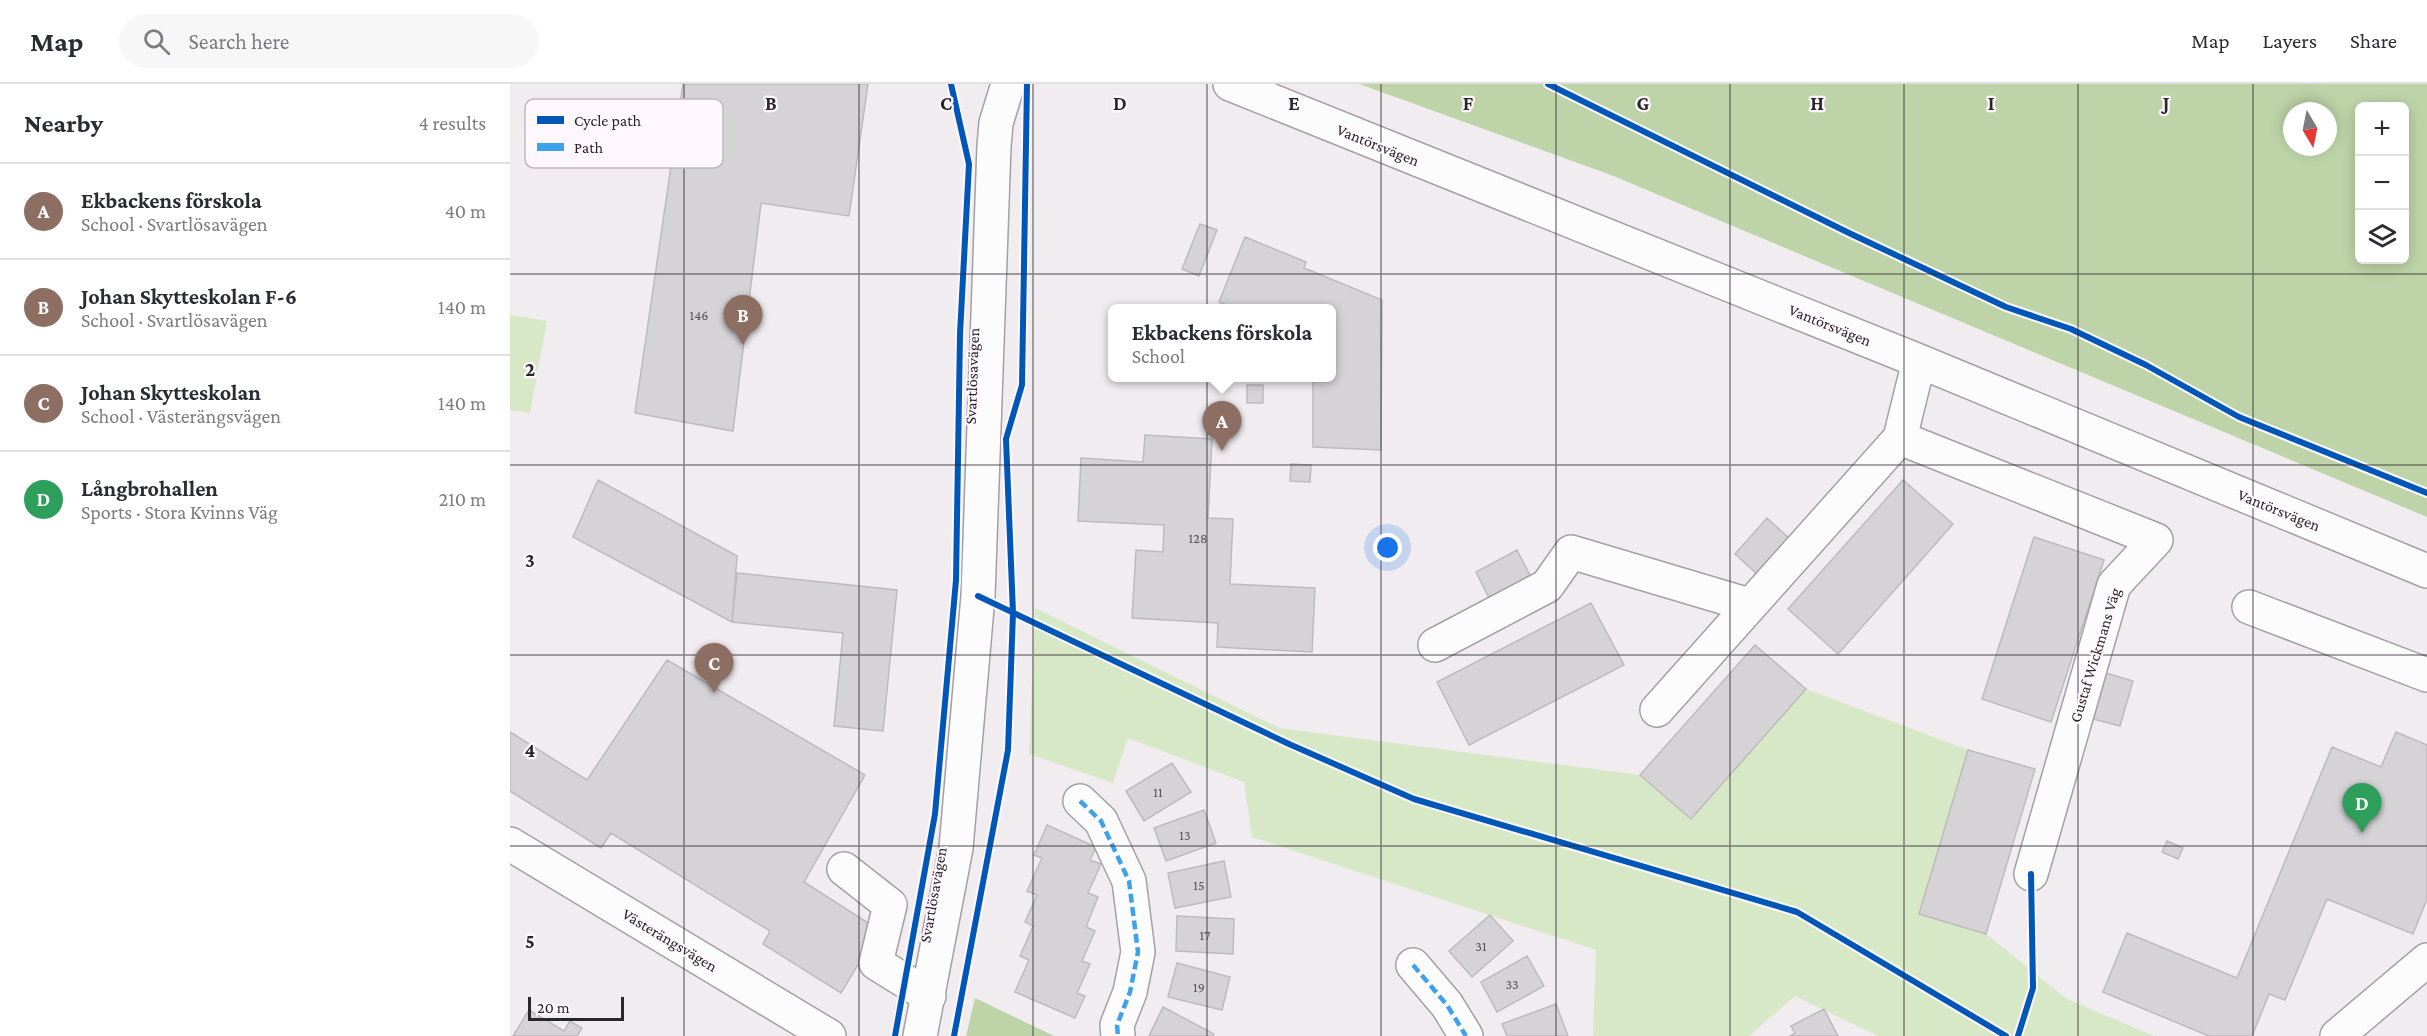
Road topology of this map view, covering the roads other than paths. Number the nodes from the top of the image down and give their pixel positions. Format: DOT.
graph roads {
  1 [pos="985,84"];
  2 [pos="1008,84"];
  3 [pos="1230,84"];
  4 [pos="994,146"];
  5 [pos="1919,361"];
  6 [pos="1900,438"];
  7 [pos="2427,571"];
  8 [pos="1749,605"];
  9 [pos="2249,607"];
  10 [pos="1435,645"];
  11 [pos="2427,675"];
  12 [pos="1657,710"];
  13 [pos="1080,801"];
  14 [pos="510,844"];
  15 [pos="844,869"];
  16 [pos="2031,874"];
  17 [pos="2427,960"];
  18 [pos="1413,965"];
  19 [pos="929,996"];
  20 [pos="829,1036"];
  21 [pos="920,1036"];
  22 [pos="1118,1036"];
  23 [pos="1466,1036"];
  24 [pos="2337,1036"];
  1 -- 4 [label="street, Svartlösavägen"];
  2 -- 4 [label="street, Svartlösavägen"];
  3 -- 5 [label="street, Vantörsvägen"];
  4 -- 19 [label="street, Svartlösavägen"];
  5 -- 6 [label="street"];
  5 -- 7 [label="street, Vantörsvägen"];
  6 -- 8 [label="street"];
  6 -- 16 [label="street, Gustaf Wickmans Väg"];
  8 -- 10 [label="street"];
  8 -- 12 [label="street"];
  9 -- 11 [label="street"];
  13 -- 22 [label="street"];
  14 -- 20 [label="street, Västerängsvägen"];
  15 -- 19 [label="street"];
  17 -- 24 [label="street"];
  18 -- 23 [label="street"];
  19 -- 21 [label="street, Svartlösavägen"];
}
